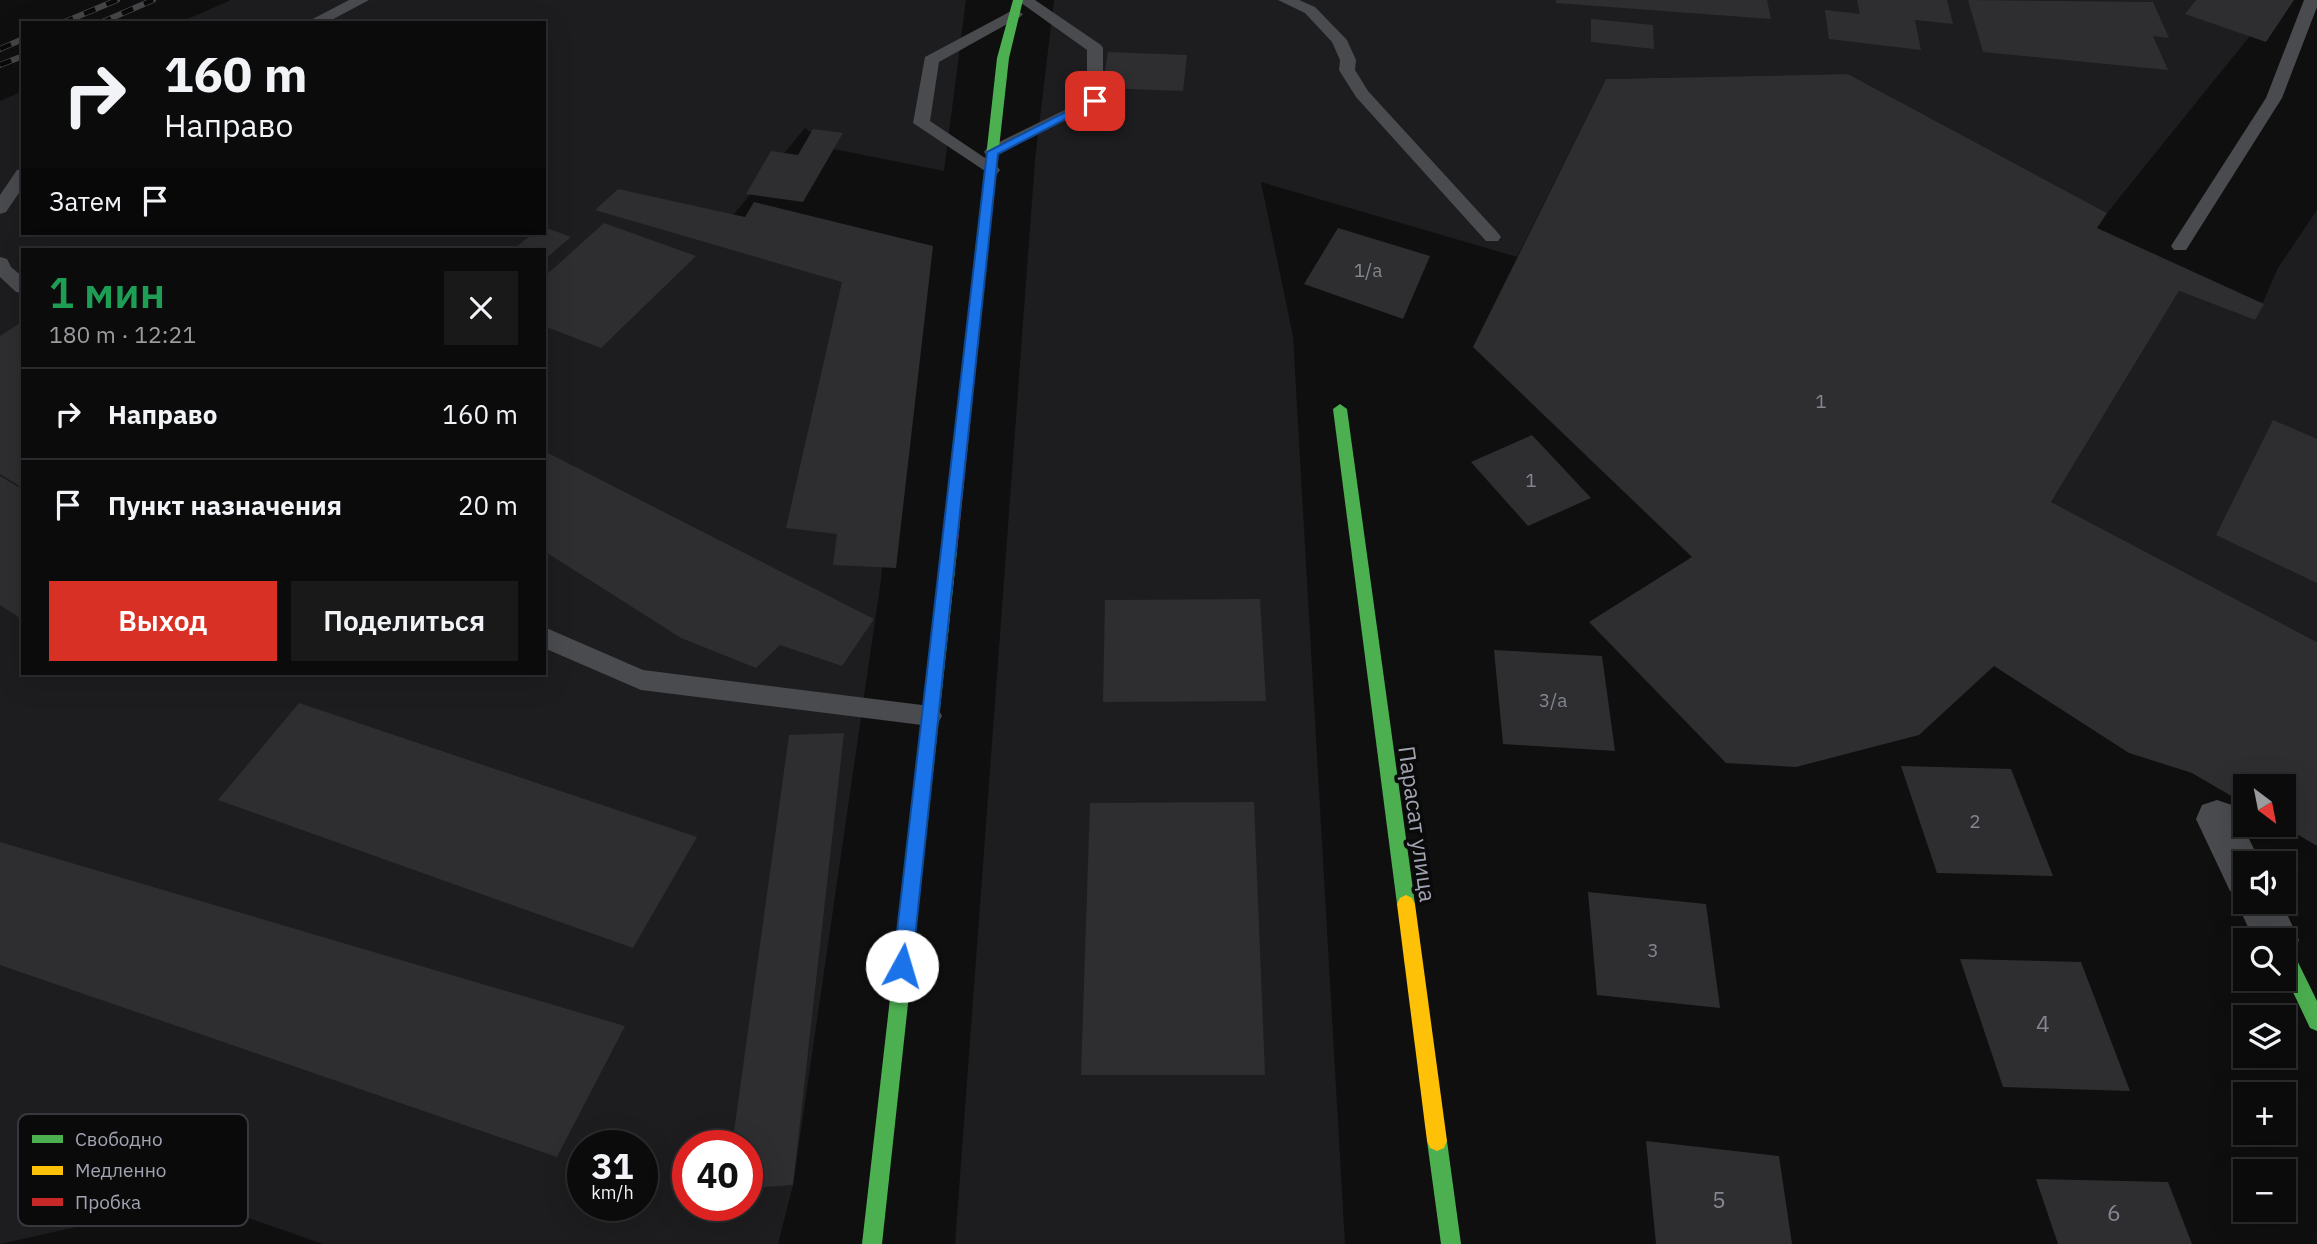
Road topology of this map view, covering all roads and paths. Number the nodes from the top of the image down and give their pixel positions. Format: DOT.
graph roads {
  1 [pos="361,0"];
  2 [pos="1286,0"];
  3 [pos="2312,0"];
  4 [pos="1019,5"];
  5 [pos="317,21"];
  6 [pos="993,152"];
  7 [pos="991,170"];
  8 [pos="21,177"];
  9 [pos="0,208"];
  10 [pos="1492,237"];
  11 [pos="2180,246"];
  12 [pos="0,263"];
  13 [pos="21,285"];
  14 [pos="1340,409"];
  15 [pos="546,637"];
  16 [pos="930,716"];
  17 [pos="2217,819"];
  18 [pos="2233,852"];
  19 [pos="2296,978"];
  20 [pos="2317,1021"];
  21 [pos="872,1244"];
  22 [pos="1451,1244"];
  1 -- 5 [label="lane"];
  2 -- 10 [label="lane"];
  3 -- 11 [label="lane"];
  4 -- 6 [label="street"];
  4 -- 6 [label="lane"];
  4 -- 7 [label="lane"];
  6 -- 7 [label="street"];
  7 -- 16 [label="street"];
  8 -- 9 [label="lane"];
  12 -- 13 [label="lane"];
  14 -- 22 [label="street, Парасат улица"];
  15 -- 16 [label="lane"];
  16 -- 21 [label="street"];
  17 -- 18 [label="street"];
  19 -- 20 [label="street"];
}
